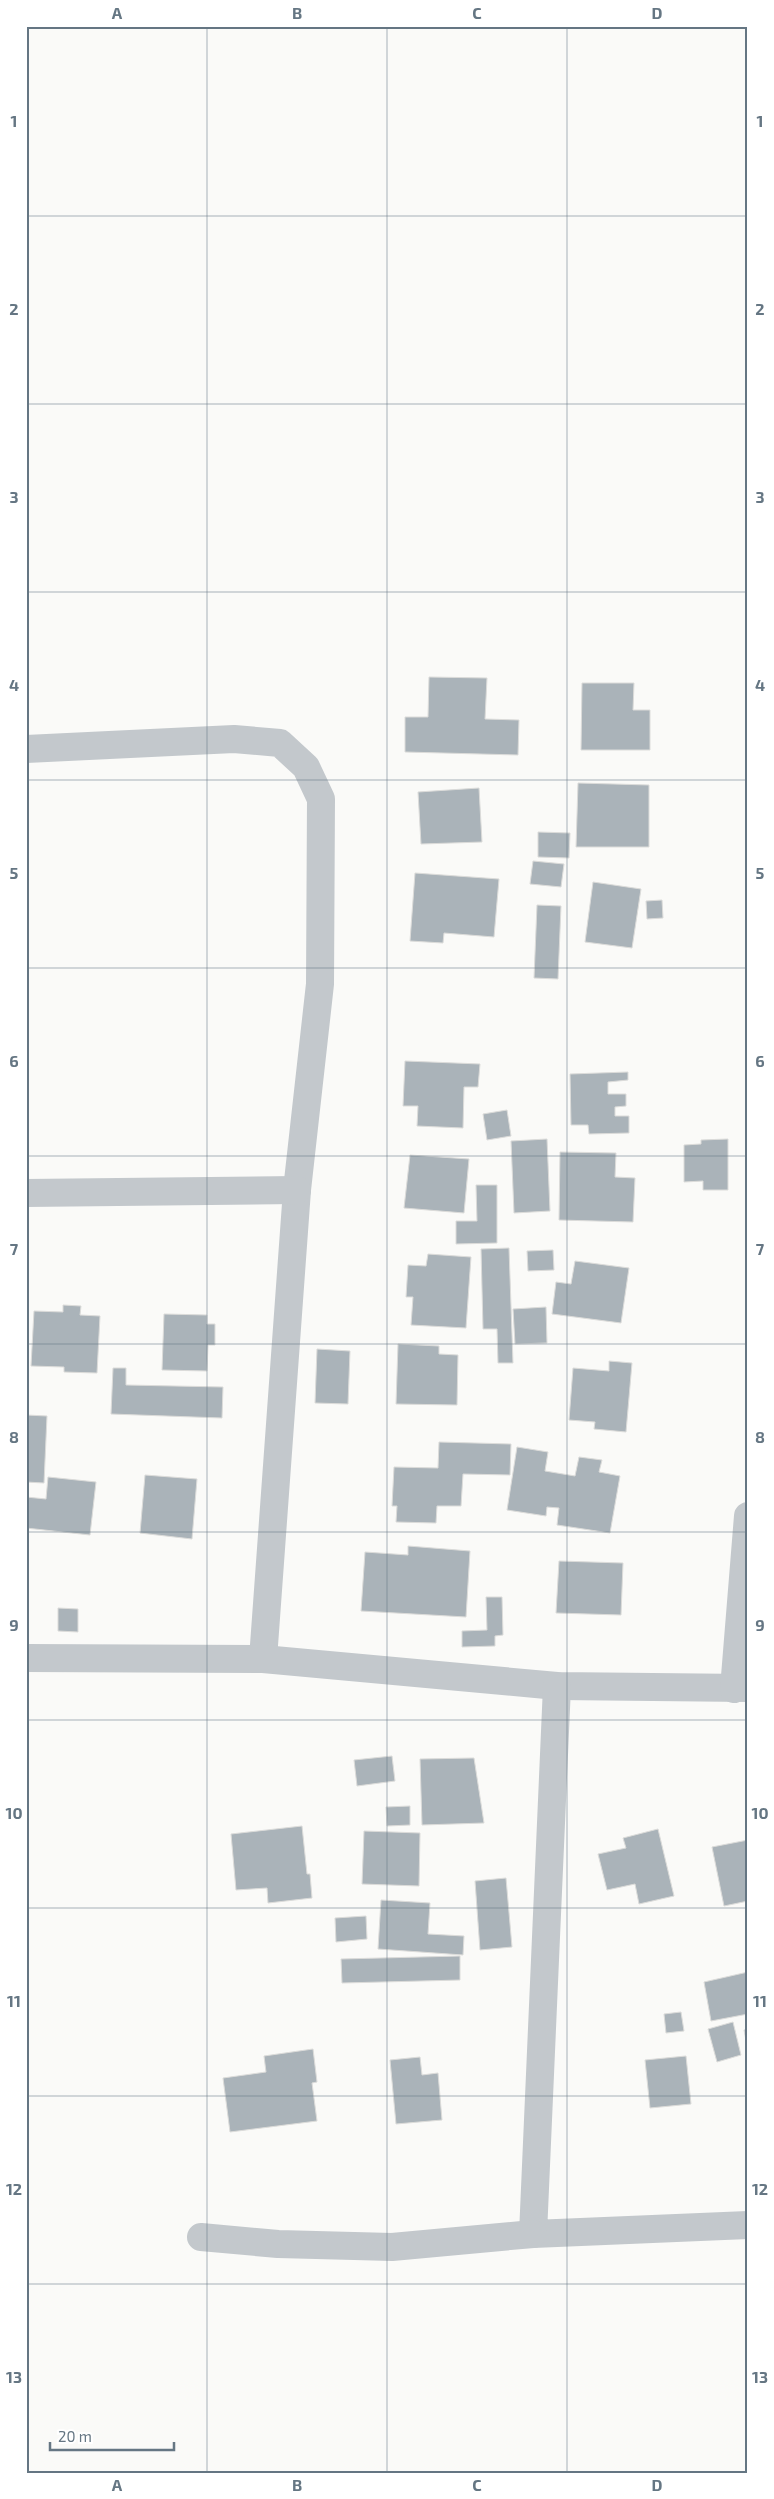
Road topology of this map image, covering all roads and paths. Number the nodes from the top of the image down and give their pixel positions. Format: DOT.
graph roads {
  1 [pos="26,749"];
  2 [pos="297,1190"];
  3 [pos="26,1193"];
  4 [pos="748,1516"];
  5 [pos="26,1658"];
  6 [pos="263,1659"];
  7 [pos="557,1686"];
  8 [pos="741,1688"];
  9 [pos="748,2225"];
  10 [pos="533,2234"];
  11 [pos="201,2237"];
  1 -- 2 [label="street"];
  2 -- 3 [label="street"];
  2 -- 6 [label="street"];
  4 -- 8 [label="street"];
  5 -- 6 [label="street"];
  6 -- 7 [label="street"];
  7 -- 8 [label="street"];
  7 -- 10 [label="street"];
  9 -- 10 [label="street"];
  10 -- 11 [label="street"];
}
